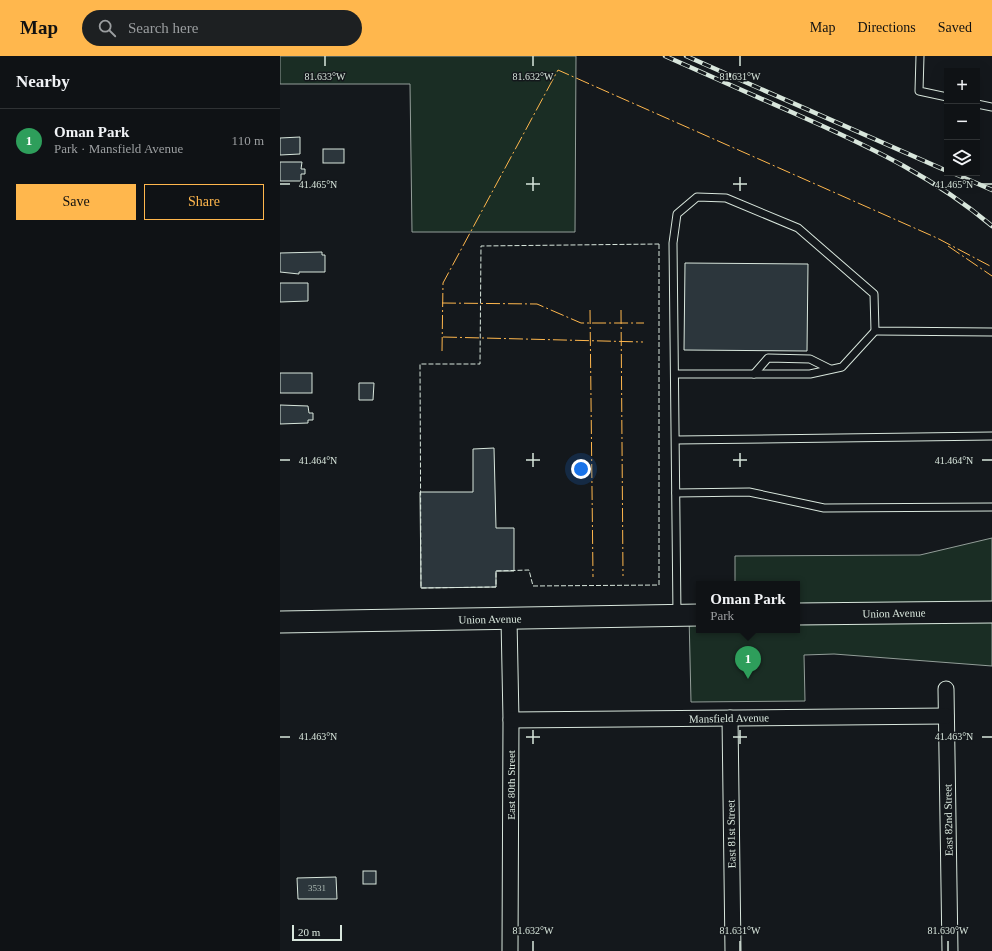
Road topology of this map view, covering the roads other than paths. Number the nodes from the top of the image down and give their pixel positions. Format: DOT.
graph roads {
  1 [pos="920,56"];
  2 [pos="944,96"];
  3 [pos="980,105"];
  4 [pos="992,107"];
  5 [pos="875,331"];
  6 [pos="992,332"];
  7 [pos="830,369"];
  8 [pos="675,374"];
  9 [pos="754,374"];
  10 [pos="992,436"];
  11 [pos="676,440"];
  12 [pos="676,493"];
  13 [pos="992,507"];
  14 [pos="992,612"];
  15 [pos="800,614"];
  16 [pos="677,615"];
  17 [pos="696,615"];
  18 [pos="509,619"];
  19 [pos="280,622"];
  20 [pos="946,689"];
  21 [pos="946,716"];
  22 [pos="730,718"];
  23 [pos="511,720"];
  24 [pos="510,951"];
  25 [pos="733,951"];
  26 [pos="950,951"];
  1 -- 2 [label="lane"];
  3 -- 4 [label="lane"];
  5 -- 6 [label="lane"];
  5 -- 7 [label="lane"];
  5 -- 8 [label="lane"];
  7 -- 9 [label="lane"];
  7 -- 9 [label="lane"];
  8 -- 9 [label="lane"];
  8 -- 11 [label="lane"];
  10 -- 11 [label="lane"];
  11 -- 12 [label="lane"];
  12 -- 13 [label="lane"];
  12 -- 16 [label="lane"];
  14 -- 15 [label="main road, Union Avenue"];
  16 -- 17 [label="main road, Union Avenue"];
  16 -- 18 [label="main road, Union Avenue"];
  18 -- 19 [label="main road, Union Avenue"];
  18 -- 23 [label="street, East 80th Street"];
  20 -- 21 [label="street, East 82nd Street"];
  21 -- 22 [label="street, Mansfield Avenue"];
  21 -- 26 [label="street, East 82nd Street"];
  22 -- 23 [label="street, Mansfield Avenue"];
  22 -- 25 [label="street, East 81st Street"];
  23 -- 24 [label="street, East 80th Street"];
}
